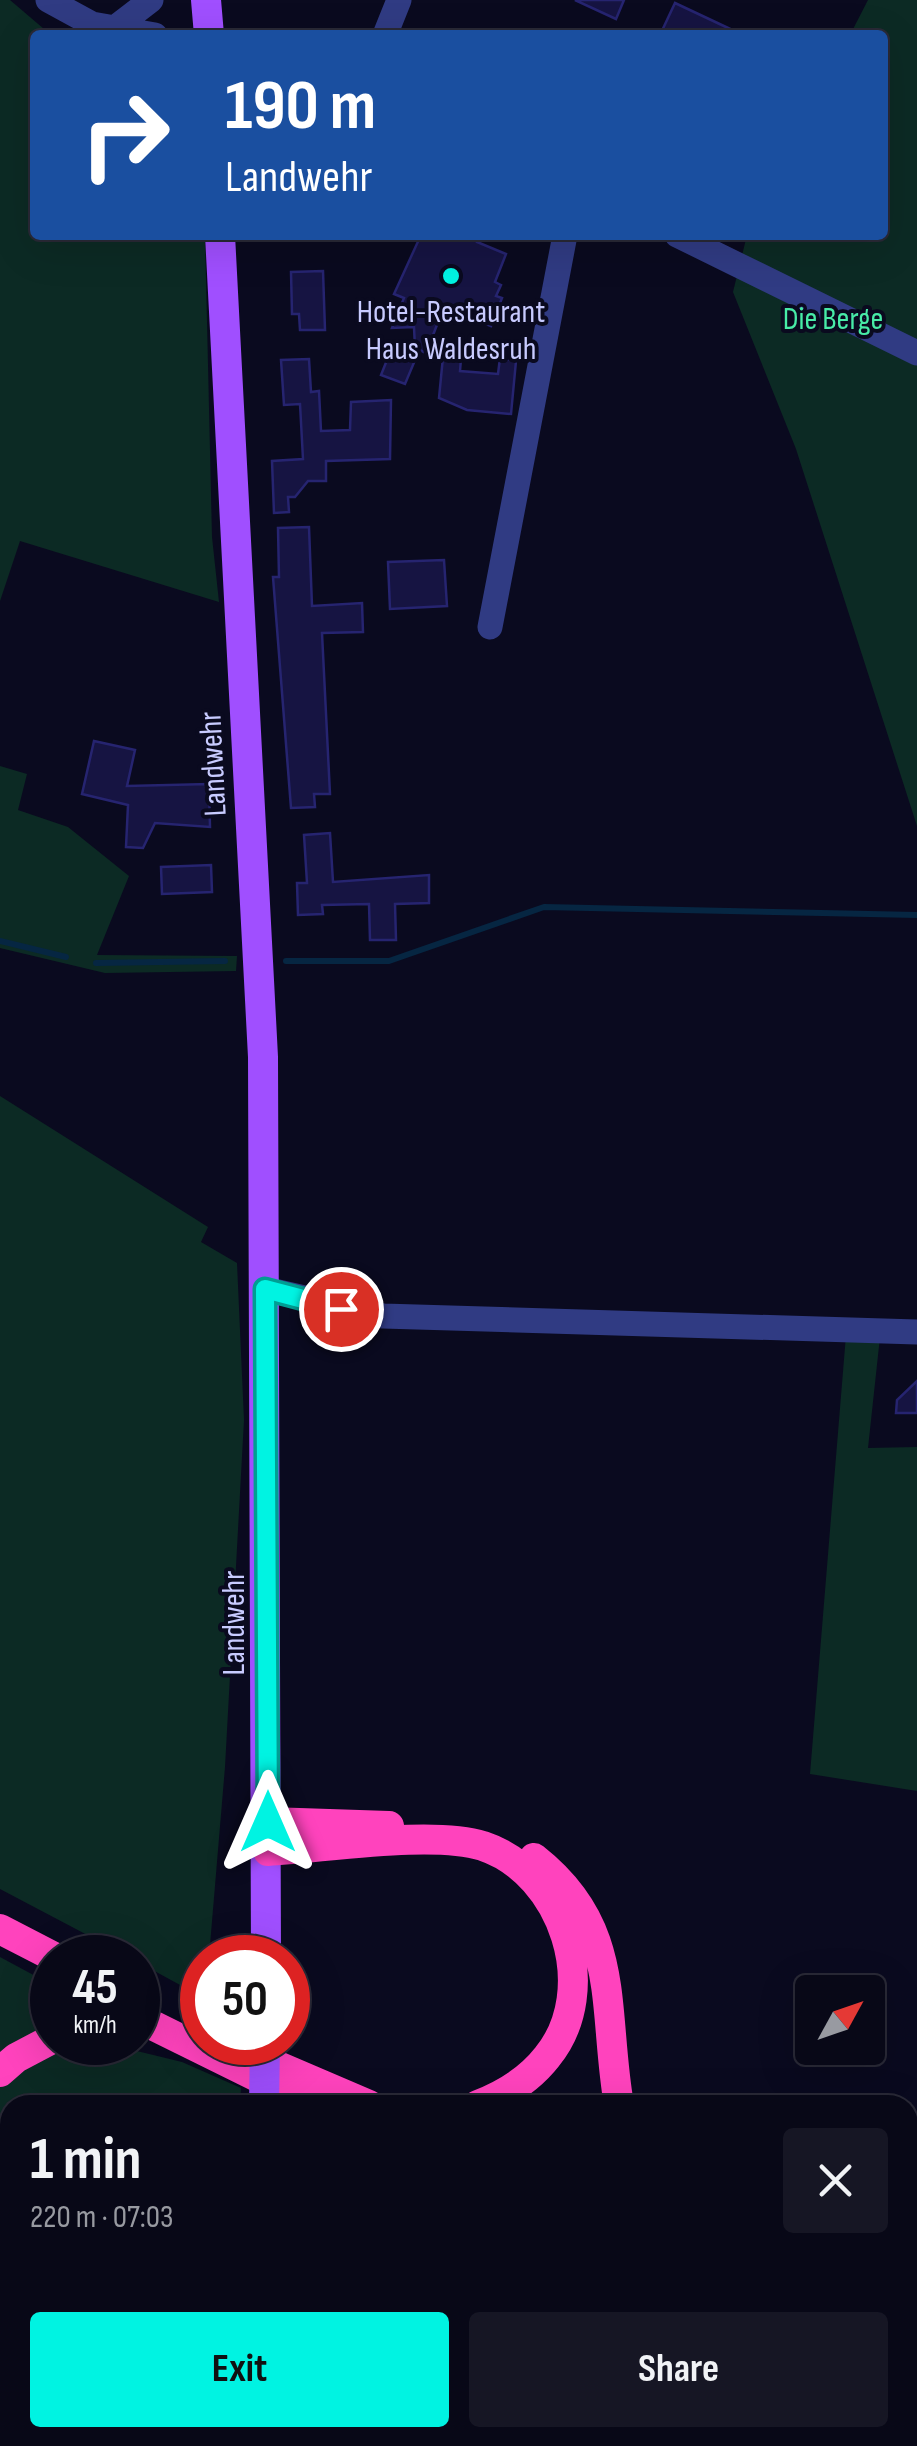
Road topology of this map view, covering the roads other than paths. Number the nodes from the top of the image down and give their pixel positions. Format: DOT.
graph roads {
  1 [pos="48,0"];
  2 [pos="151,0"];
  3 [pos="206,0"];
  4 [pos="398,0"];
  5 [pos="116,27"];
  6 [pos="131,30"];
  7 [pos="209,30"];
  8 [pos="387,30"];
  9 [pos="220,240"];
  10 [pos="564,240"];
  11 [pos="687,240"];
  12 [pos="917,352"];
  13 [pos="490,626"];
  14 [pos="265,1289"];
  15 [pos="917,1332"];
  16 [pos="268,1836"];
  17 [pos="0,1929"];
  18 [pos="266,1935"];
  19 [pos="0,1945"];
  20 [pos="30,1945"];
  21 [pos="30,1961"];
  22 [pos="30,2051"];
  23 [pos="249,2065"];
  24 [pos="259,2065"];
  25 [pos="265,2065"];
  26 [pos="269,2065"];
  27 [pos="0,2072"];
  28 [pos="264,2095"];
  29 [pos="298,2095"];
  30 [pos="321,2095"];
  31 [pos="344,2095"];
  32 [pos="504,2095"];
  33 [pos="618,2095"];
  1 -- 5 [label="street"];
  2 -- 5 [label="street"];
  3 -- 7 [label="main road"];
  4 -- 8 [label="street"];
  5 -- 6 [label="street"];
  9 -- 14 [label="main road, Landwehr"];
  10 -- 13 [label="street"];
  11 -- 12 [label="street"];
  14 -- 15 [label="street"];
  14 -- 16 [label="main road, Landwehr"];
  16 -- 18 [label="main road, Landwehr"];
  16 -- 32 [label="highway"];
  16 -- 33 [label="highway"];
  17 -- 20 [label="highway"];
  19 -- 21 [label="highway"];
  22 -- 27 [label="highway"];
  23 -- 29 [label="highway"];
  24 -- 30 [label="highway"];
  25 -- 28 [label="main road, bridge"];
  26 -- 31 [label="highway"];
}
